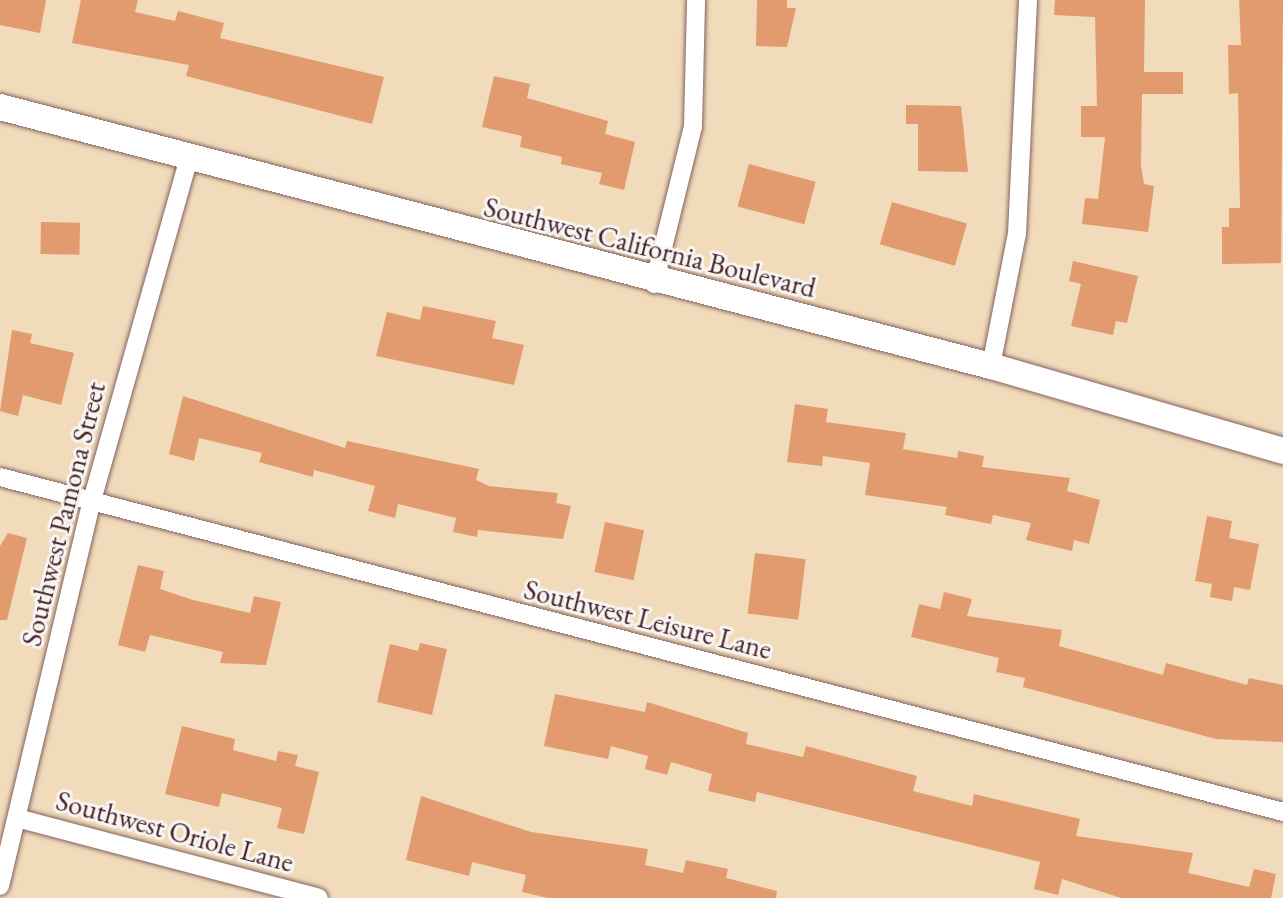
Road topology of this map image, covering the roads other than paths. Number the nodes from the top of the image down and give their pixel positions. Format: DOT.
graph roads {
  1 [pos="696,0"];
  2 [pos="1028,0"];
  3 [pos="0,107"];
  4 [pos="189,158"];
  5 [pos="654,284"];
  6 [pos="991,366"];
  7 [pos="1283,451"];
  8 [pos="0,477"];
  9 [pos="91,504"];
  10 [pos="1283,812"];
  11 [pos="17,818"];
  12 [pos="0,886"];
  13 [pos="319,898"];
  1 -- 5 [label="street"];
  2 -- 6 [label="street"];
  3 -- 4 [label="street, Southwest California Boulevard"];
  4 -- 5 [label="street, Southwest California Boulevard"];
  4 -- 9 [label="street, Southwest Pamona Street"];
  5 -- 6 [label="street, Southwest California Boulevard"];
  6 -- 7 [label="street, Southwest California Boulevard"];
  8 -- 9 [label="street, Southwest Leisure Lane"];
  9 -- 10 [label="street, Southwest Leisure Lane"];
  9 -- 11 [label="street, Southwest Pamona Street"];
  11 -- 12 [label="street, Southwest Pamona Street"];
  11 -- 13 [label="street, Southwest Oriole Lane"];
}
